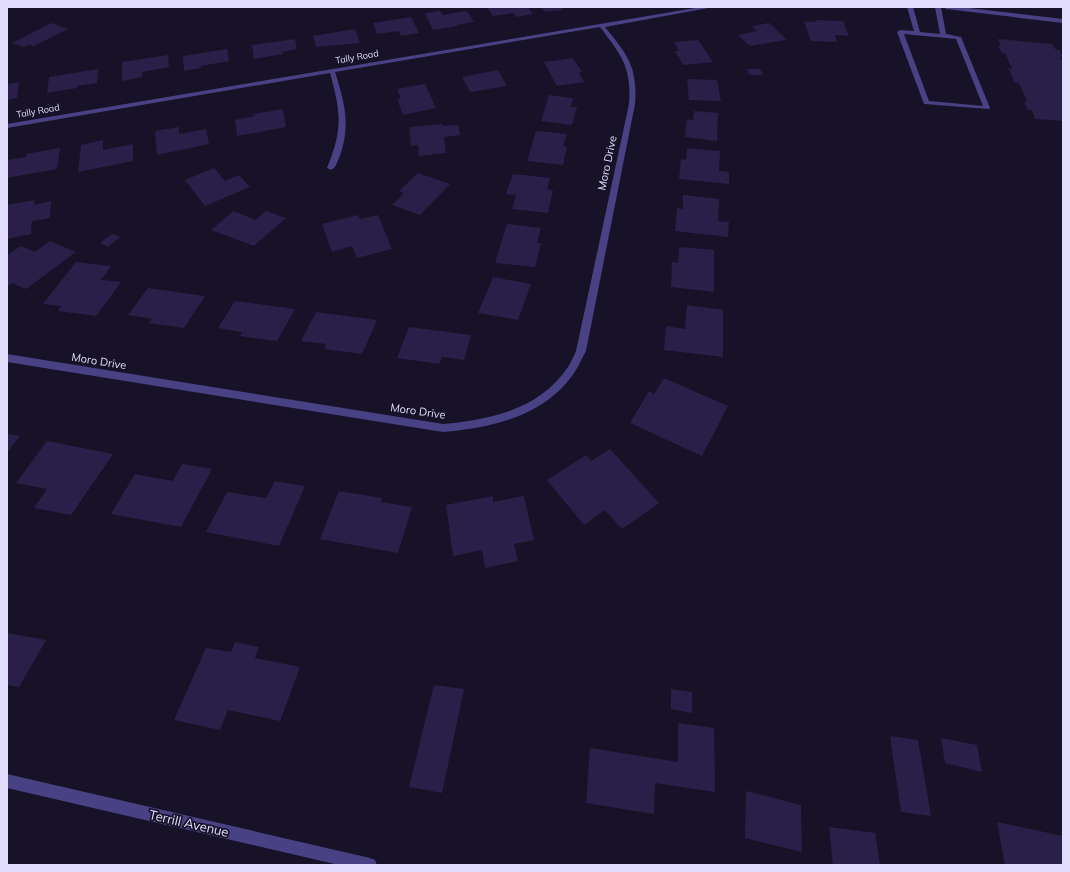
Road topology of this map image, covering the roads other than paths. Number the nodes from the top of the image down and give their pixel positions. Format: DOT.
graph roads {
  1 [pos="711,7"];
  2 [pos="910,7"];
  3 [pos="938,7"];
  4 [pos="946,7"];
  5 [pos="1063,21"];
  6 [pos="602,25"];
  7 [pos="917,33"];
  8 [pos="943,35"];
  9 [pos="332,71"];
  10 [pos="7,126"];
  11 [pos="331,168"];
  12 [pos="7,358"];
  13 [pos="7,781"];
  14 [pos="370,865"];
  1 -- 6 [label="street, Tally Road"];
  2 -- 7 [label="street"];
  3 -- 8 [label="street"];
  4 -- 5 [label="street"];
  6 -- 9 [label="street, Tally Road"];
  6 -- 12 [label="street, Moro Drive"];
  7 -- 8 [label="street"];
  7 -- 8 [label="street"];
  9 -- 10 [label="street, Tally Road"];
  9 -- 11 [label="street"];
  13 -- 14 [label="street, Terrill Avenue"];
}
